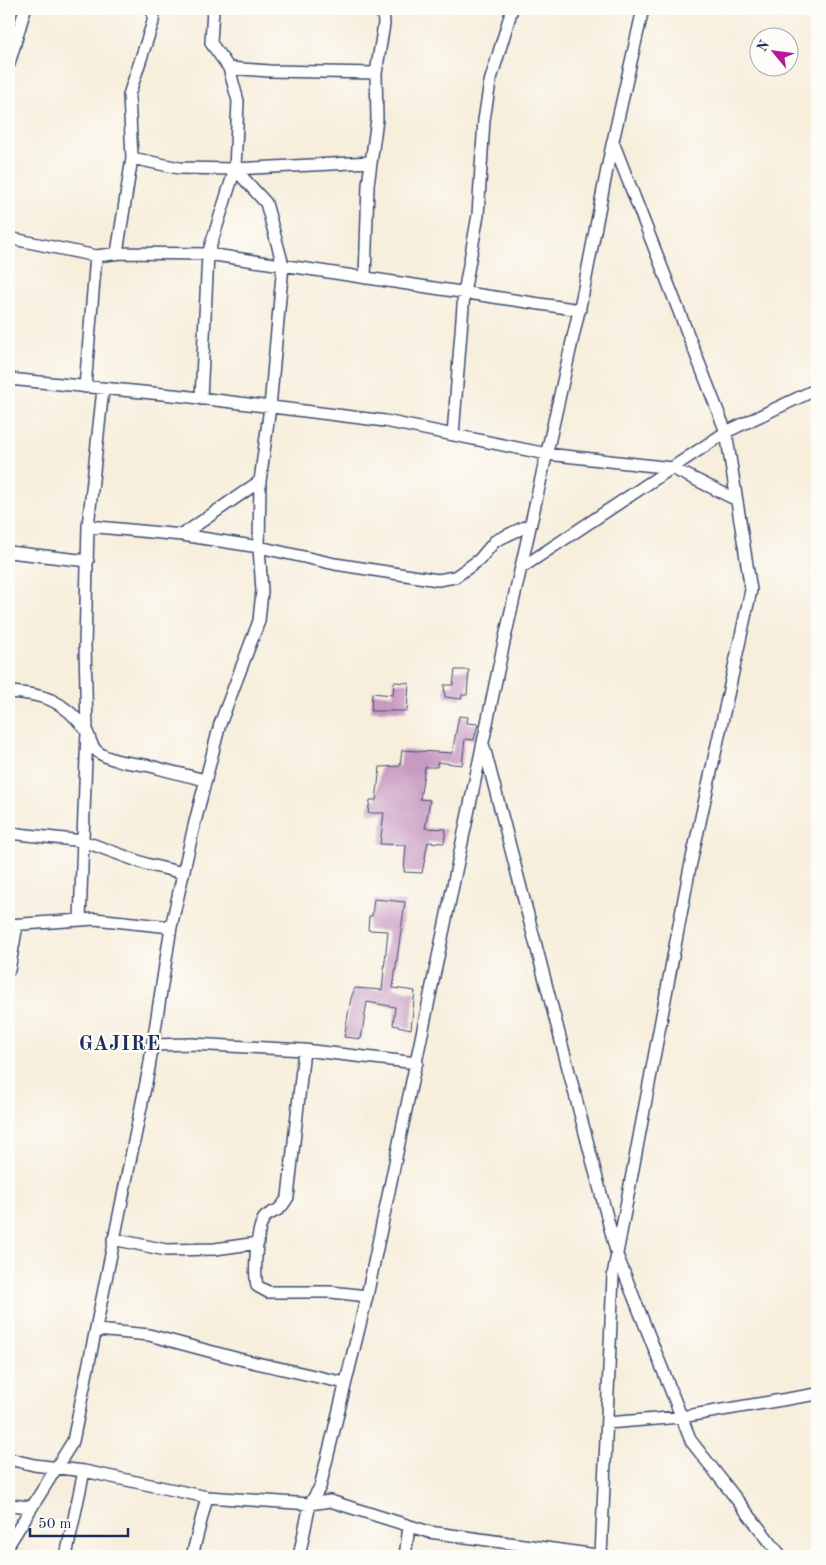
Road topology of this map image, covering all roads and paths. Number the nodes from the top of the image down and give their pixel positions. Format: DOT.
graph roads {
  1 [pos="25,9"];
  2 [pos="154,9"];
  3 [pos="213,9"];
  4 [pos="383,9"];
  5 [pos="512,9"];
  6 [pos="643,9"];
  7 [pos="9,64"];
  8 [pos="229,68"];
  9 [pos="376,73"];
  10 [pos="613,142"];
  11 [pos="132,158"];
  12 [pos="371,162"];
  13 [pos="235,169"];
  14 [pos="9,238"];
  15 [pos="117,253"];
  16 [pos="208,254"];
  17 [pos="96,256"];
  18 [pos="283,266"];
  19 [pos="365,278"];
  20 [pos="464,293"];
  21 [pos="580,310"];
  22 [pos="9,379"];
  23 [pos="85,387"];
  24 [pos="103,389"];
  25 [pos="817,389"];
  26 [pos="201,398"];
  27 [pos="270,407"];
  28 [pos="726,432"];
  29 [pos="453,434"];
  30 [pos="547,454"];
  31 [pos="672,468"];
  32 [pos="260,481"];
  33 [pos="736,500"];
  34 [pos="531,524"];
  35 [pos="88,526"];
  36 [pos="182,535"];
  37 [pos="259,547"];
  38 [pos="9,552"];
  39 [pos="88,561"];
  40 [pos="521,568"];
  41 [pos="9,692"];
  42 [pos="87,731"];
  43 [pos="483,743"];
  44 [pos="206,780"];
  45 [pos="9,833"];
  46 [pos="83,841"];
  47 [pos="183,873"];
  48 [pos="80,920"];
  49 [pos="13,925"];
  50 [pos="171,928"];
  51 [pos="9,970"];
  52 [pos="153,1045"];
  53 [pos="304,1050"];
  54 [pos="417,1063"];
  55 [pos="114,1239"];
  56 [pos="258,1243"];
  57 [pos="617,1255"];
  58 [pos="367,1296"];
  59 [pos="97,1330"];
  60 [pos="345,1383"];
  61 [pos="817,1394"];
  62 [pos="681,1417"];
  63 [pos="607,1423"];
  64 [pos="9,1459"];
  65 [pos="57,1467"];
  66 [pos="84,1471"];
  67 [pos="206,1497"];
  68 [pos="310,1504"];
  69 [pos="9,1505"];
  70 [pos="31,1507"];
  71 [pos="409,1527"];
  72 [pos="9,1544"];
  73 [pos="66,1556"];
  74 [pos="192,1556"];
  75 [pos="300,1556"];
  76 [pos="405,1556"];
  77 [pos="602,1556"];
  78 [pos="781,1556"];
  1 -- 7 [label="street"];
  2 -- 11 [label="street"];
  3 -- 8 [label="street"];
  4 -- 9 [label="street"];
  5 -- 20 [label="street"];
  6 -- 10 [label="street"];
  8 -- 9 [label="street"];
  8 -- 13 [label="street"];
  9 -- 12 [label="street"];
  10 -- 21 [label="street"];
  10 -- 28 [label="street"];
  11 -- 13 [label="street"];
  11 -- 15 [label="street"];
  12 -- 13 [label="street"];
  12 -- 19 [label="street"];
  13 -- 16 [label="street"];
  13 -- 18 [label="street"];
  14 -- 17 [label="street"];
  15 -- 16 [label="street"];
  15 -- 17 [label="street"];
  16 -- 18 [label="street"];
  16 -- 26 [label="street"];
  17 -- 23 [label="street"];
  18 -- 19 [label="street"];
  18 -- 27 [label="street"];
  19 -- 20 [label="street"];
  20 -- 21 [label="street"];
  20 -- 29 [label="street"];
  21 -- 30 [label="street"];
  22 -- 23 [label="street"];
  23 -- 24 [label="street"];
  24 -- 26 [label="street"];
  24 -- 35 [label="street"];
  25 -- 28 [label="street"];
  26 -- 27 [label="street"];
  27 -- 29 [label="street"];
  27 -- 32 [label="street"];
  28 -- 31 [label="street"];
  28 -- 33 [label="street"];
  29 -- 30 [label="street"];
  30 -- 31 [label="street"];
  30 -- 34 [label="street"];
  31 -- 33 [label="street"];
  31 -- 40 [label="street"];
  32 -- 36 [label="street"];
  32 -- 37 [label="street"];
  33 -- 57 [label="street"];
  34 -- 37 [label="street"];
  34 -- 40 [label="street"];
  35 -- 36 [label="street"];
  35 -- 39 [label="street"];
  36 -- 37 [label="street"];
  37 -- 44 [label="street"];
  38 -- 39 [label="street"];
  39 -- 42 [label="street"];
  40 -- 43 [label="street"];
  41 -- 42 [label="street"];
  42 -- 44 [label="street"];
  42 -- 46 [label="street"];
  43 -- 54 [label="street"];
  43 -- 57 [label="street"];
  44 -- 47 [label="street"];
  45 -- 46 [label="street"];
  46 -- 47 [label="street"];
  46 -- 48 [label="street"];
  47 -- 50 [label="street"];
  48 -- 49 [label="street"];
  48 -- 50 [label="street"];
  49 -- 51 [label="street"];
  50 -- 52 [label="street"];
  52 -- 53 [label="street"];
  52 -- 55 [label="street"];
  53 -- 54 [label="street"];
  53 -- 56 [label="street"];
  54 -- 58 [label="street"];
  55 -- 56 [label="street"];
  55 -- 59 [label="street"];
  56 -- 58 [label="street"];
  57 -- 62 [label="street"];
  57 -- 63 [label="street"];
  58 -- 60 [label="street"];
  59 -- 60 [label="street"];
  59 -- 65 [label="street"];
  60 -- 68 [label="street"];
  61 -- 62 [label="street"];
  62 -- 63 [label="street"];
  62 -- 78 [label="street"];
  63 -- 77 [label="street"];
  64 -- 65 [label="street"];
  65 -- 66 [label="street"];
  65 -- 70 [label="street"];
  66 -- 67 [label="street"];
  66 -- 73 [label="street"];
  67 -- 68 [label="street"];
  67 -- 74 [label="street"];
  68 -- 71 [label="street"];
  68 -- 75 [label="street"];
  69 -- 70 [label="street"];
  70 -- 72 [label="street"];
  71 -- 76 [label="street"];
  71 -- 77 [label="street"];
}
